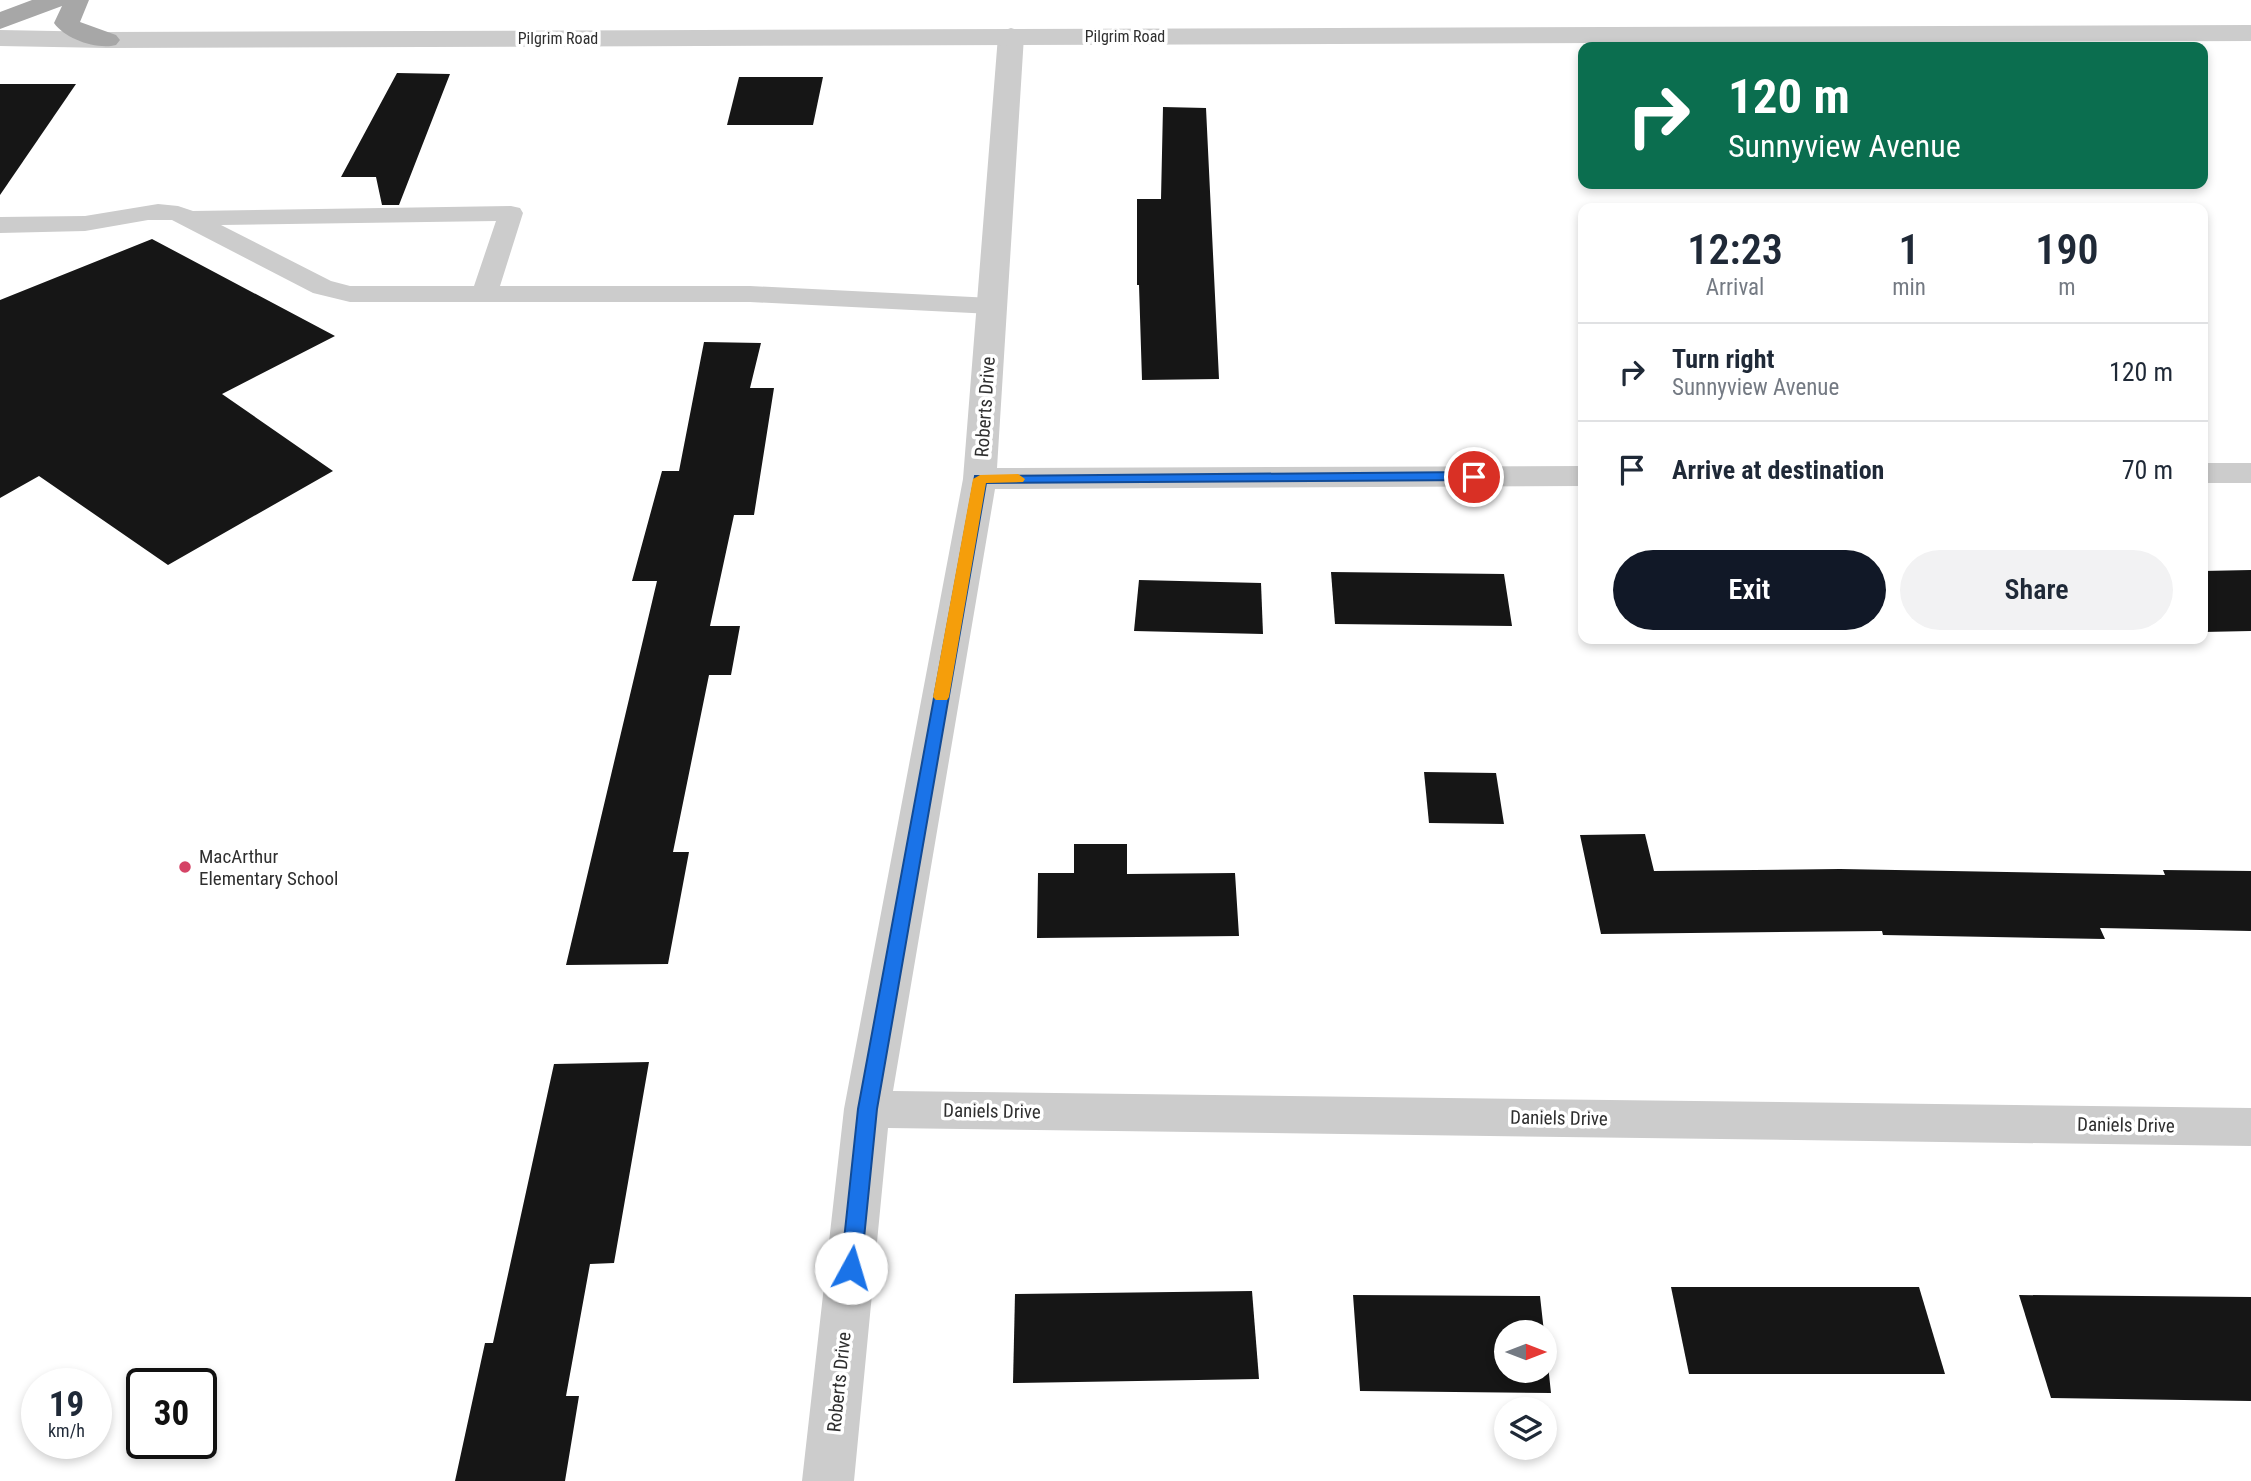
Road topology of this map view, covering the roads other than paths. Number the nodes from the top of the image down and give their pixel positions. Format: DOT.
graph roads {
  1 [pos="54,0"];
  2 [pos="77,0"];
  3 [pos="0,21"];
  4 [pos="2251,33"];
  5 [pos="1011,36"];
  6 [pos="0,38"];
  7 [pos="107,40"];
  8 [pos="190,218"];
  9 [pos="0,225"];
  10 [pos="484,295"];
  11 [pos="992,306"];
  12 [pos="2208,473"];
  13 [pos="2251,473"];
  14 [pos="1578,476"];
  15 [pos="980,479"];
  16 [pos="867,1109"];
  17 [pos="2251,1127"];
  18 [pos="828,1481"];
  1 -- 3 [label="main road"];
  2 -- 7 [label="main road"];
  4 -- 5 [label="street, Pilgrim Road"];
  5 -- 7 [label="street, Pilgrim Road"];
  5 -- 11 [label="street, Roberts Drive"];
  6 -- 7 [label="street, Pilgrim Road"];
  8 -- 9 [label="lane"];
  8 -- 10 [label="lane"];
  8 -- 10 [label="lane"];
  10 -- 11 [label="lane"];
  11 -- 15 [label="street, Roberts Drive"];
  12 -- 13 [label="street"];
  14 -- 15 [label="street"];
  15 -- 16 [label="street, Roberts Drive"];
  16 -- 17 [label="street, Daniels Drive"];
  16 -- 18 [label="street, Roberts Drive"];
}
